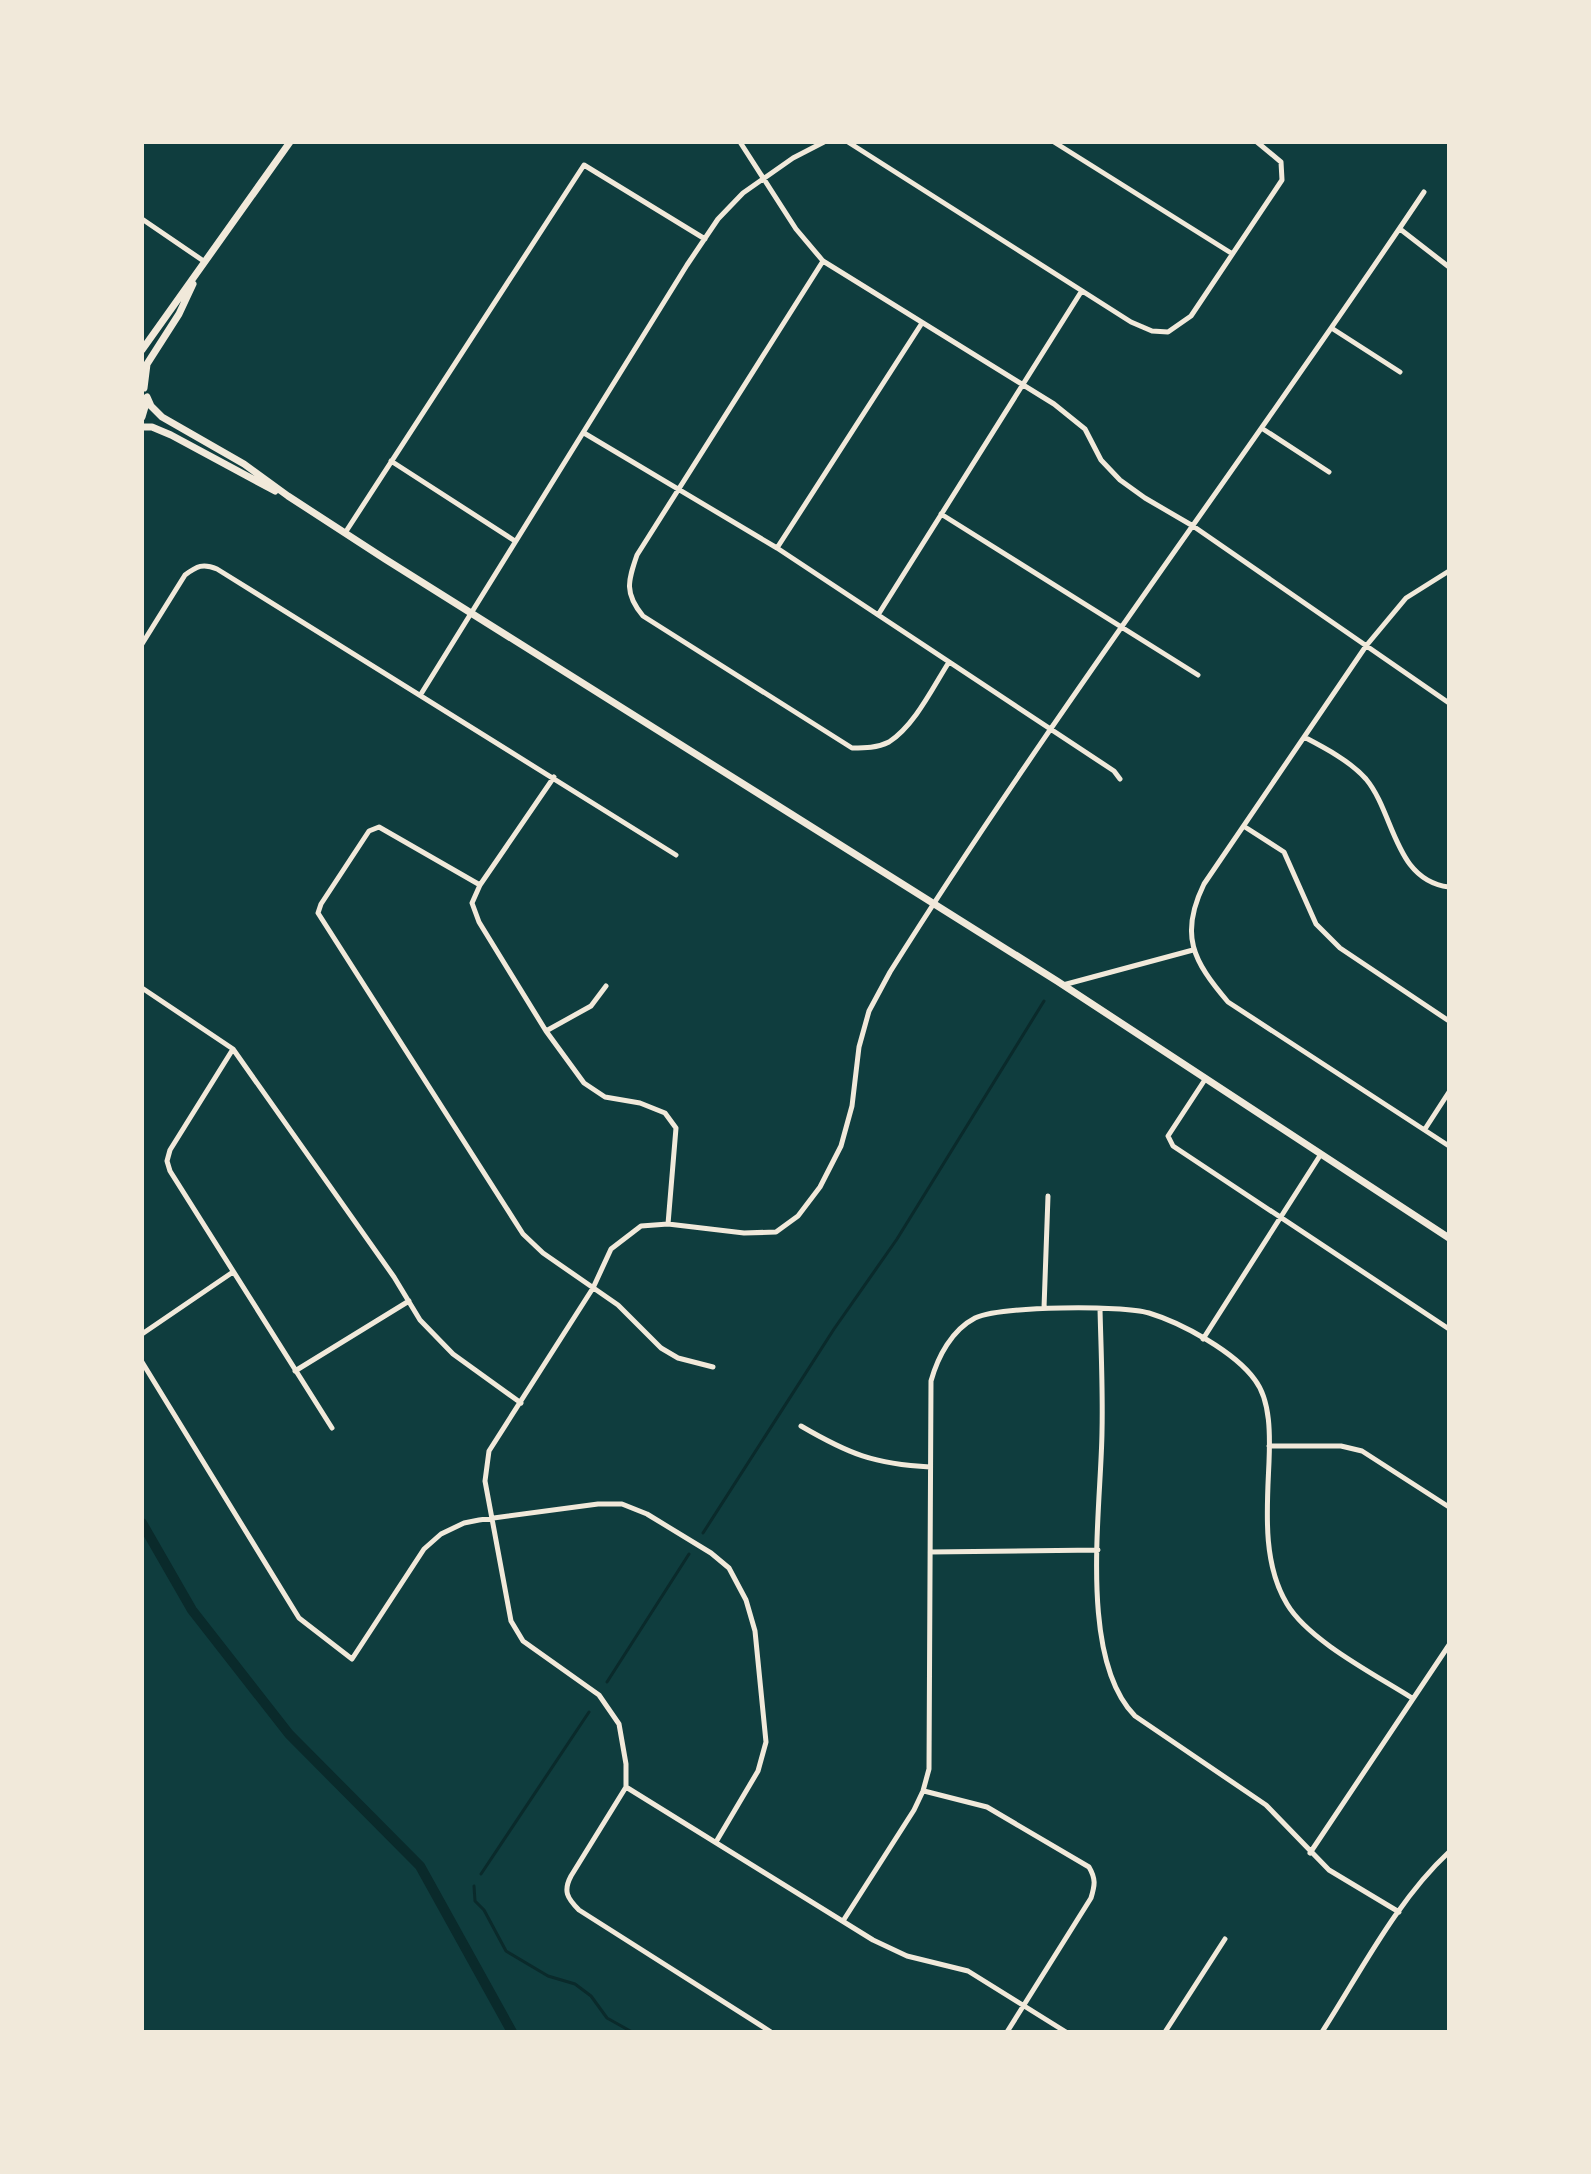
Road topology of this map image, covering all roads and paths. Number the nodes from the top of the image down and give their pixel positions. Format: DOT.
graph roads {
  1 [pos="290,142"];
  2 [pos="740,142"];
  3 [pos="824,142"];
  4 [pos="848,142"];
  5 [pos="1054,142"];
  6 [pos="1260,144"];
  7 [pos="764,176"];
  8 [pos="1424,192"];
  9 [pos="142,219"];
  10 [pos="1400,229"];
  11 [pos="705,239"];
  12 [pos="1231,253"];
  13 [pos="823,261"];
  14 [pos="205,262"];
  15 [pos="1449,267"];
  16 [pos="197,275"];
  17 [pos="1081,292"];
  18 [pos="922,323"];
  19 [pos="1333,329"];
  20 [pos="142,350"];
  21 [pos="1400,372"];
  22 [pos="143,386"];
  23 [pos="1022,386"];
  24 [pos="147,397"];
  25 [pos="142,417"];
  26 [pos="142,427"];
  27 [pos="1263,429"];
  28 [pos="584,433"];
  29 [pos="391,461"];
  30 [pos="1329,472"];
  31 [pos="679,489"];
  32 [pos="288,496"];
  33 [pos="941,514"];
  34 [pos="1193,526"];
  35 [pos="345,533"];
  36 [pos="515,541"];
  37 [pos="777,548"];
  38 [pos="1449,571"];
  39 [pos="471,612"];
  40 [pos="878,615"];
  41 [pos="1123,628"];
  42 [pos="142,644"];
  43 [pos="1366,646"];
  44 [pos="949,662"];
  45 [pos="1198,675"];
  46 [pos="421,694"];
  47 [pos="1449,703"];
  48 [pos="1050,728"];
  49 [pos="1304,737"];
  50 [pos="554,777"];
  51 [pos="1120,779"];
  52 [pos="1245,827"];
  53 [pos="676,855"];
  54 [pos="480,885"];
  55 [pos="1449,887"];
  56 [pos="933,903"];
  57 [pos="1193,950"];
  58 [pos="1063,985"];
  59 [pos="606,986"];
  60 [pos="142,988"];
  61 [pos="1449,1021"];
  62 [pos="546,1031"];
  63 [pos="233,1049"];
  64 [pos="1206,1078"];
  65 [pos="1449,1092"];
  66 [pos="1425,1129"];
  67 [pos="1449,1146"];
  68 [pos="1321,1154"];
  69 [pos="1048,1196"];
  70 [pos="1280,1218"];
  71 [pos="668,1224"];
  72 [pos="1449,1238"];
  73 [pos="233,1272"];
  74 [pos="593,1288"];
  75 [pos="409,1301"];
  76 [pos="1044,1308"];
  77 [pos="1100,1309"];
  78 [pos="1449,1329"];
  79 [pos="142,1334"];
  80 [pos="1203,1339"];
  81 [pos="142,1362"];
  82 [pos="713,1367"];
  83 [pos="295,1371"];
  84 [pos="521,1403"];
  85 [pos="801,1426"];
  86 [pos="332,1428"];
  87 [pos="1269,1446"];
  88 [pos="930,1467"];
  89 [pos="1449,1507"];
  90 [pos="491,1518"];
  91 [pos="1098,1550"];
  92 [pos="930,1552"];
  93 [pos="1449,1645"];
  94 [pos="1412,1698"];
  95 [pos="626,1787"];
  96 [pos="923,1791"];
  97 [pos="716,1842"];
  98 [pos="1449,1852"];
  99 [pos="1310,1853"];
  100 [pos="1399,1912"];
  101 [pos="843,1921"];
  102 [pos="1225,1939"];
  103 [pos="1023,2005"];
  104 [pos="771,2032"];
  105 [pos="1007,2032"];
  106 [pos="1066,2032"];
  107 [pos="1165,2032"];
  108 [pos="1322,2032"];
  1 -- 14 [label="main road"];
  2 -- 7 [label="street"];
  3 -- 7 [label="street"];
  4 -- 17 [label="street"];
  5 -- 12 [label="street"];
  6 -- 12 [label="street"];
  7 -- 11 [label="street"];
  7 -- 13 [label="street"];
  8 -- 10 [label="street"];
  9 -- 14 [label="street"];
  10 -- 15 [label="street"];
  10 -- 19 [label="street"];
  11 -- 28 [label="street"];
  11 -- 29 [label="street"];
  12 -- 17 [label="street"];
  13 -- 18 [label="street"];
  13 -- 31 [label="street"];
  14 -- 16 [label="main road"];
  16 -- 20 [label="main road"];
  16 -- 22 [label="main road"];
  17 -- 23 [label="street"];
  18 -- 23 [label="street"];
  18 -- 37 [label="street"];
  19 -- 21 [label="street"];
  19 -- 27 [label="street"];
  22 -- 24 [label="main road"];
  23 -- 33 [label="street"];
  23 -- 34 [label="street"];
  24 -- 25 [label="main road"];
  24 -- 32 [label="main road"];
  26 -- 32 [label="main road"];
  27 -- 30 [label="street"];
  27 -- 34 [label="street"];
  28 -- 31 [label="street"];
  28 -- 36 [label="street"];
  29 -- 35 [label="street"];
  29 -- 36 [label="street"];
  31 -- 37 [label="street"];
  31 -- 44 [label="street"];
  32 -- 35 [label="main road"];
  33 -- 40 [label="street"];
  33 -- 41 [label="street"];
  34 -- 41 [label="street"];
  34 -- 43 [label="street"];
  35 -- 39 [label="main road"];
  36 -- 39 [label="street"];
  37 -- 40 [label="street"];
  38 -- 43 [label="street"];
  39 -- 46 [label="street"];
  39 -- 56 [label="main road"];
  40 -- 44 [label="street"];
  41 -- 45 [label="street"];
  41 -- 48 [label="street"];
  42 -- 46 [label="street"];
  43 -- 47 [label="street"];
  43 -- 49 [label="street"];
  44 -- 48 [label="street"];
  46 -- 50 [label="street"];
  48 -- 51 [label="street"];
  48 -- 56 [label="street"];
  49 -- 52 [label="street"];
  49 -- 55 [label="street"];
  50 -- 53 [label="street"];
  50 -- 54 [label="street"];
  52 -- 57 [label="street"];
  52 -- 61 [label="street"];
  54 -- 62 [label="street"];
  54 -- 74 [label="street"];
  56 -- 58 [label="main road"];
  56 -- 71 [label="street"];
  57 -- 58 [label="street"];
  57 -- 66 [label="street"];
  58 -- 64 [label="main road"];
  59 -- 62 [label="street"];
  60 -- 63 [label="street"];
  62 -- 71 [label="street"];
  63 -- 73 [label="street"];
  63 -- 75 [label="street"];
  64 -- 68 [label="main road"];
  64 -- 70 [label="street"];
  65 -- 66 [label="street"];
  66 -- 67 [label="street"];
  68 -- 70 [label="street"];
  68 -- 72 [label="main road"];
  69 -- 76 [label="street"];
  70 -- 78 [label="street"];
  70 -- 80 [label="street"];
  71 -- 74 [label="street"];
  73 -- 79 [label="street"];
  73 -- 83 [label="street"];
  74 -- 82 [label="street"];
  74 -- 84 [label="street"];
  75 -- 83 [label="street"];
  75 -- 84 [label="street"];
  76 -- 77 [label="street"];
  76 -- 88 [label="street"];
  77 -- 80 [label="street"];
  77 -- 91 [label="street"];
  80 -- 87 [label="street"];
  81 -- 90 [label="street"];
  83 -- 86 [label="street"];
  84 -- 90 [label="street"];
  85 -- 88 [label="street"];
  87 -- 89 [label="street"];
  87 -- 94 [label="street"];
  88 -- 92 [label="street"];
  90 -- 95 [label="street"];
  90 -- 97 [label="street"];
  91 -- 92 [label="street"];
  91 -- 99 [label="street"];
  92 -- 96 [label="street"];
  93 -- 94 [label="street"];
  94 -- 99 [label="street"];
  95 -- 97 [label="street"];
  95 -- 104 [label="street"];
  96 -- 101 [label="street"];
  96 -- 103 [label="street"];
  97 -- 101 [label="street"];
  98 -- 100 [label="street"];
  99 -- 100 [label="street"];
  100 -- 108 [label="street"];
  101 -- 103 [label="street"];
  102 -- 107 [label="street"];
  103 -- 105 [label="street"];
  103 -- 106 [label="street"];
}
